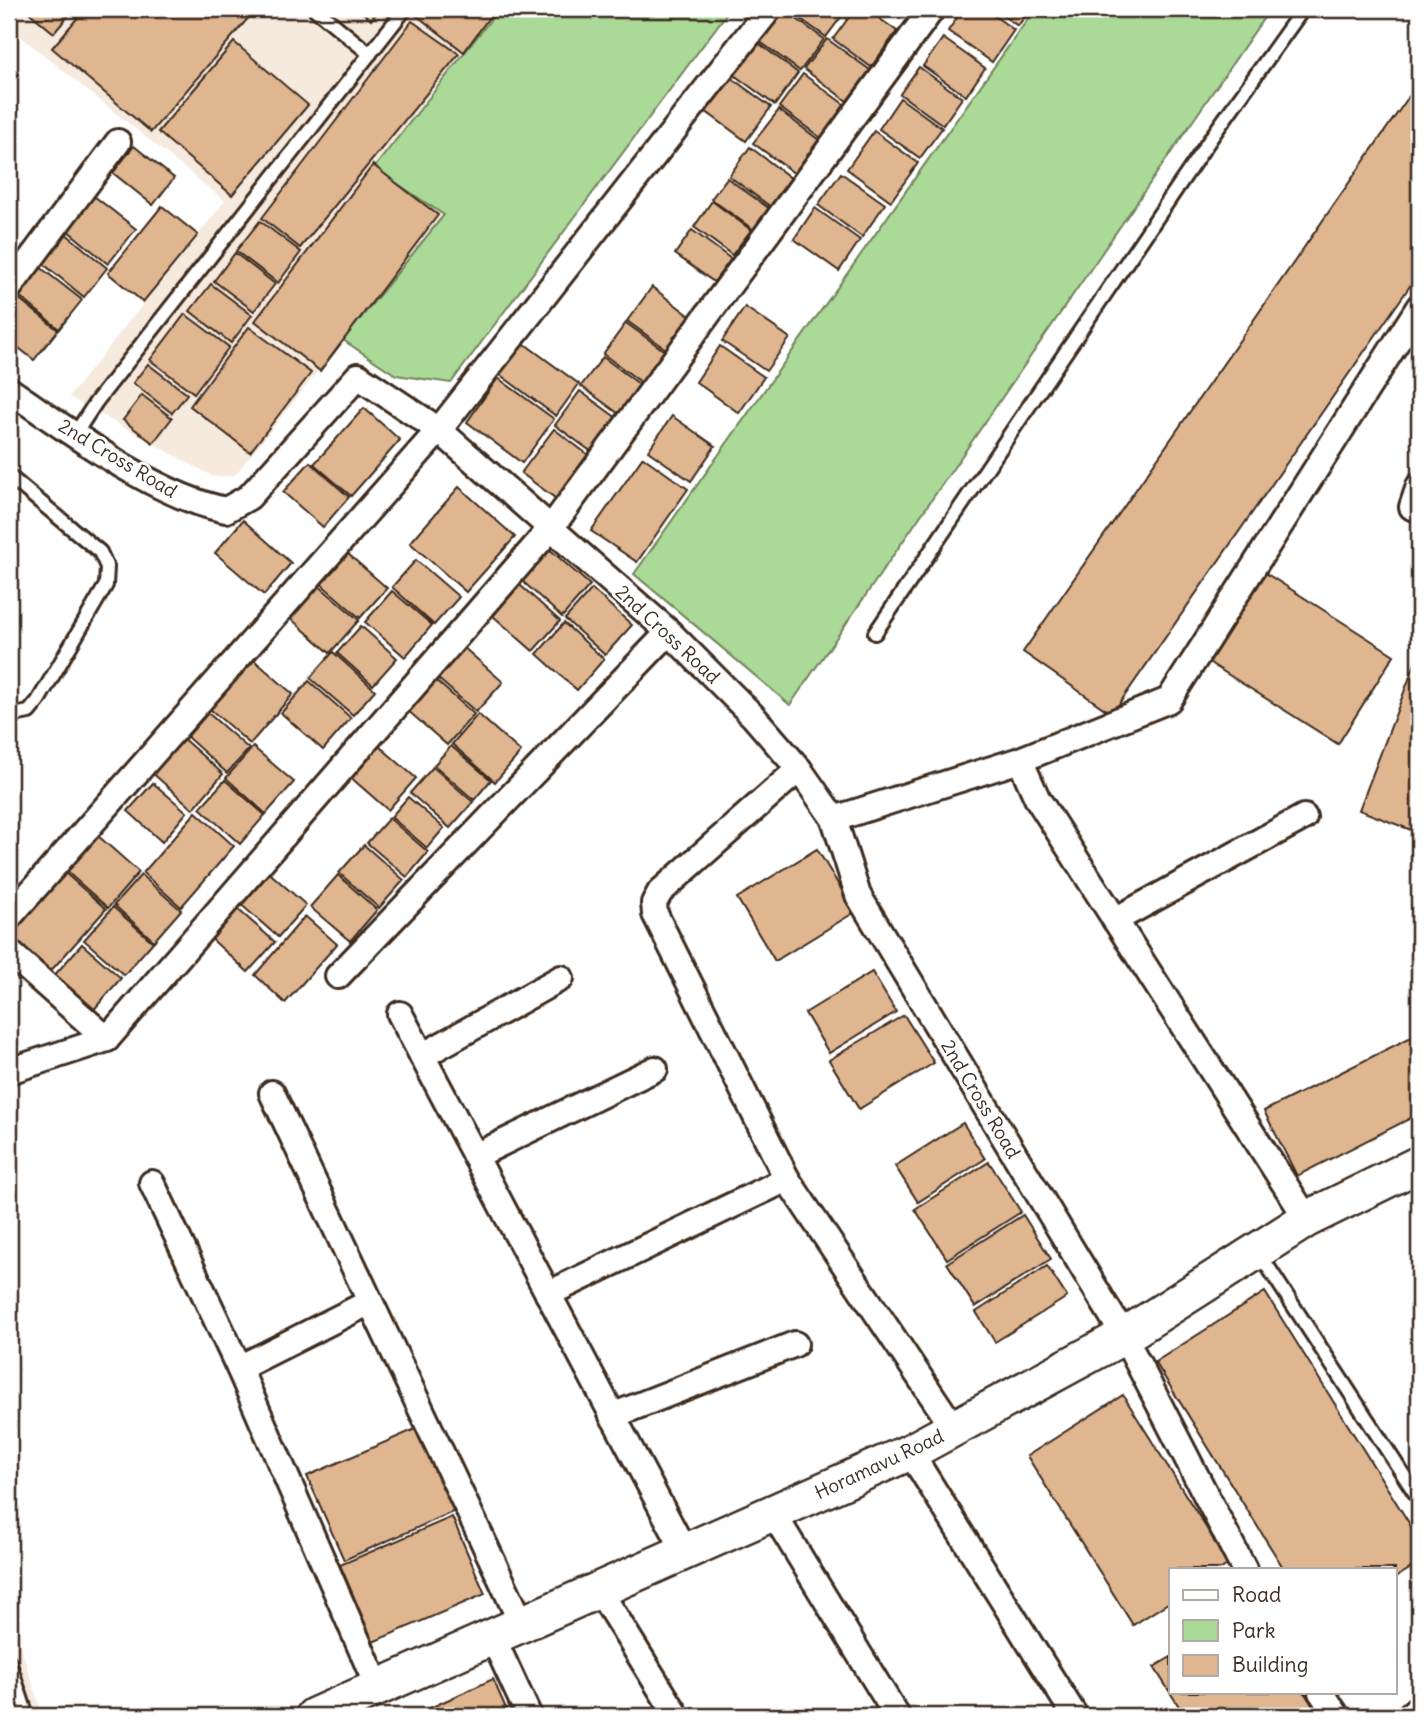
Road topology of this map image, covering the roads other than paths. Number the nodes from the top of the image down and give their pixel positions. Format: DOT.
graph roads {
  1 [pos="315,9"];
  2 [pos="405,9"];
  3 [pos="769,9"];
  4 [pos="932,9"];
  5 [pos="1303,9"];
  6 [pos="370,54"];
  7 [pos="118,142"];
  8 [pos="9,288"];
  9 [pos="1419,307"];
  10 [pos="9,390"];
  11 [pos="439,430"];
  12 [pos="75,434"];
  13 [pos="9,475"];
  14 [pos="551,528"];
  15 [pos="669,632"];
  16 [pos="875,634"];
  17 [pos="9,716"];
  18 [pos="1020,760"];
  19 [pos="799,769"];
  20 [pos="1304,817"];
  21 [pos="834,819"];
  22 [pos="9,917"];
  23 [pos="1115,920"];
  24 [pos="9,952"];
  25 [pos="338,976"];
  26 [pos="562,978"];
  27 [pos="400,1014"];
  28 [pos="107,1039"];
  29 [pos="422,1056"];
  30 [pos="654,1069"];
  31 [pos="9,1071"];
  32 [pos="272,1093"];
  33 [pos="475,1156"];
  34 [pos="1419,1164"];
  35 [pos="788,1179"];
  36 [pos="152,1182"];
  37 [pos="1307,1219"];
  38 [pos="1257,1251"];
  39 [pos="548,1294"];
  40 [pos="370,1302"];
  41 [pos="1124,1336"];
  42 [pos="795,1344"];
  43 [pos="239,1368"];
  44 [pos="612,1416"];
  45 [pos="955,1430"];
  46 [pos="910,1452"];
  47 [pos="1419,1499"];
  48 [pos="773,1513"];
  49 [pos="685,1552"];
  50 [pos="1243,1568"];
  51 [pos="599,1590"];
  52 [pos="507,1631"];
  53 [pos="9,1661"];
  54 [pos="378,1688"];
  55 [pos="1322,1694"];
  56 [pos="1419,1699"];
  57 [pos="27,1716"];
  58 [pos="314,1716"];
  59 [pos="528,1716"];
  60 [pos="677,1716"];
  61 [pos="897,1716"];
  62 [pos="1075,1716"];
  63 [pos="1337,1716"];
  64 [pos="1400,1716"];
  1 -- 6 [label="lane"];
  2 -- 6 [label="lane"];
  3 -- 11 [label="street"];
  4 -- 14 [label="street"];
  5 -- 16 [label="lane"];
  6 -- 12 [label="lane"];
  7 -- 8 [label="street"];
  9 -- 18 [label="street"];
  10 -- 12 [label="street, 2nd Cross Road"];
  11 -- 12 [label="street, 2nd Cross Road"];
  11 -- 14 [label="street, 2nd Cross Road"];
  11 -- 22 [label="street"];
  13 -- 17 [label="lane"];
  14 -- 15 [label="street, 2nd Cross Road"];
  14 -- 28 [label="street"];
  15 -- 19 [label="street, 2nd Cross Road"];
  15 -- 25 [label="street"];
  18 -- 21 [label="street"];
  18 -- 23 [label="street"];
  19 -- 21 [label="street, 2nd Cross Road"];
  19 -- 35 [label="street"];
  20 -- 23 [label="street"];
  21 -- 41 [label="street, 2nd Cross Road"];
  23 -- 37 [label="street"];
  24 -- 28 [label="street"];
  26 -- 29 [label="street"];
  27 -- 29 [label="street"];
  28 -- 31 [label="street"];
  29 -- 33 [label="street"];
  30 -- 33 [label="street"];
  32 -- 40 [label="street"];
  33 -- 39 [label="street"];
  34 -- 37 [label="street, Horamavu Road"];
  35 -- 39 [label="street"];
  35 -- 45 [label="street"];
  36 -- 43 [label="street"];
  37 -- 38 [label="street, Horamavu Road"];
  38 -- 41 [label="street, Horamavu Road"];
  38 -- 47 [label="lane"];
  39 -- 44 [label="street"];
  40 -- 43 [label="street"];
  40 -- 52 [label="street"];
  41 -- 45 [label="street, Horamavu Road"];
  41 -- 50 [label="street, 2nd Cross Road"];
  42 -- 44 [label="street"];
  43 -- 54 [label="street"];
  44 -- 49 [label="street"];
  45 -- 46 [label="street, Horamavu Road"];
  46 -- 48 [label="street, Horamavu Road"];
  46 -- 62 [label="street"];
  48 -- 49 [label="street, Horamavu Road"];
  48 -- 61 [label="street"];
  49 -- 51 [label="street, Horamavu Road"];
  51 -- 52 [label="street, Horamavu Road"];
  51 -- 60 [label="street"];
  52 -- 54 [label="street, Horamavu Road"];
  52 -- 59 [label="street"];
  53 -- 57 [label="lane"];
  54 -- 58 [label="street, Horamavu Road"];
  55 -- 63 [label="street"];
  56 -- 64 [label="lane"];
}
